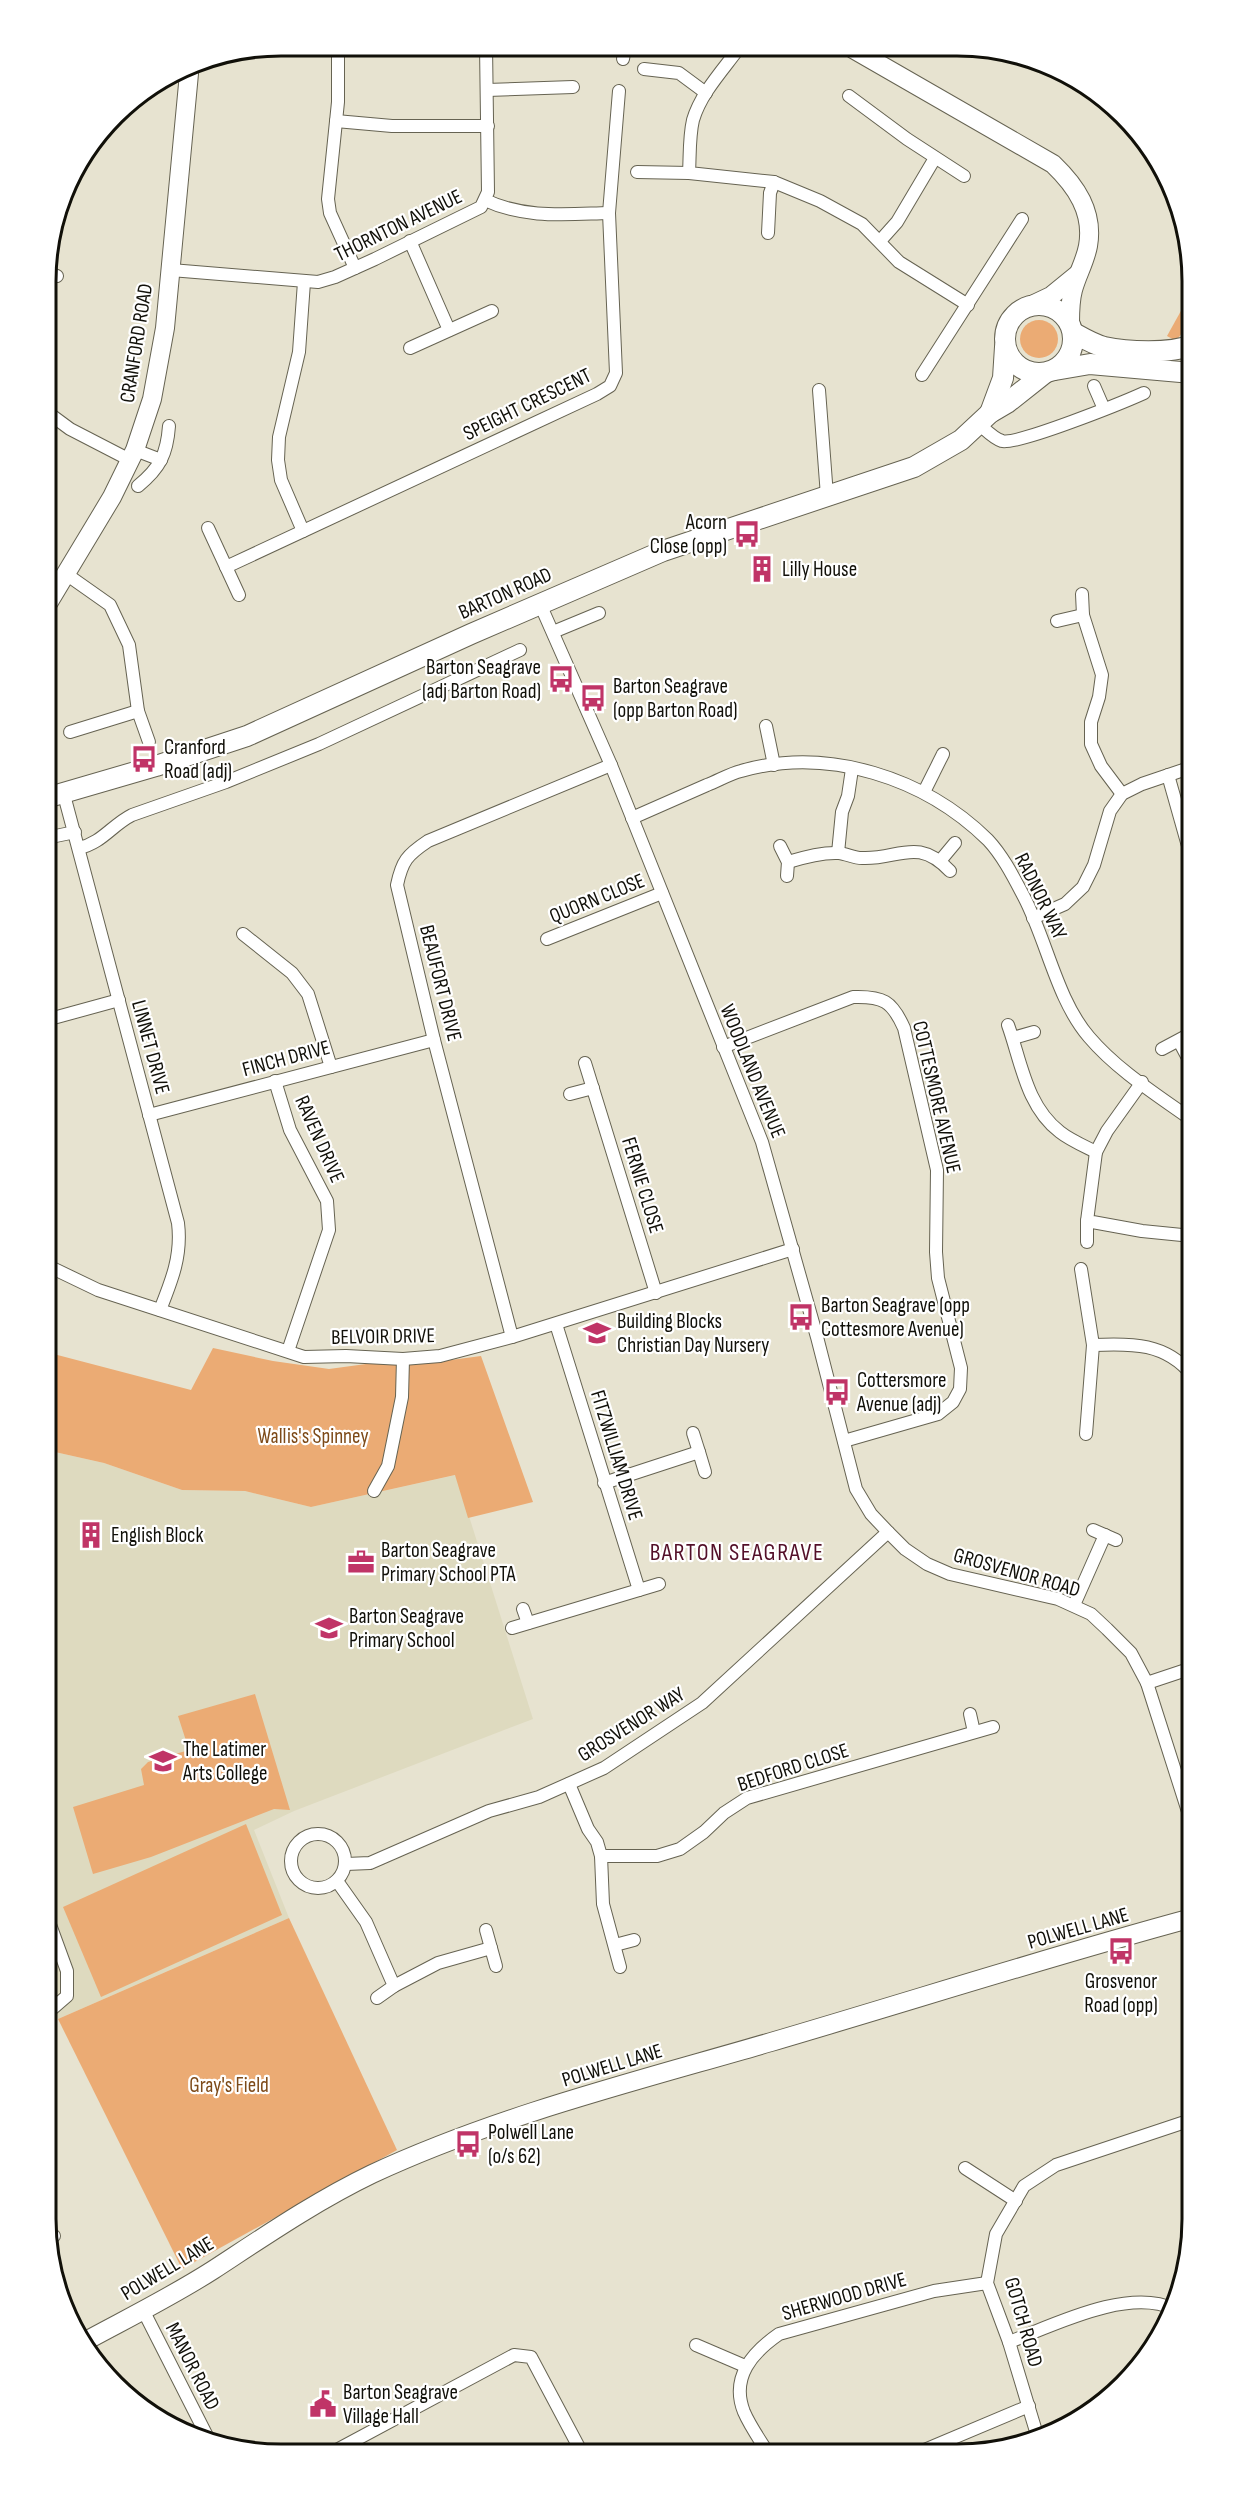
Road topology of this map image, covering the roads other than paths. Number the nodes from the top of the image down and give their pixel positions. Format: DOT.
graph roads {
  1 [pos="338,56"];
  2 [pos="486,56"];
  3 [pos="733,56"];
  4 [pos="865,56"];
  5 [pos="644,69"];
  6 [pos="189,76"];
  7 [pos="573,87"];
  8 [pos="487,90"];
  9 [pos="619,91"];
  10 [pos="706,93"];
  11 [pos="849,96"];
  12 [pos="336,121"];
  13 [pos="488,126"];
  14 [pos="935,158"];
  15 [pos="637,172"];
  16 [pos="689,173"];
  17 [pos="964,176"];
  18 [pos="774,182"];
  19 [pos="485,200"];
  20 [pos="609,213"];
  21 [pos="1022,219"];
  22 [pos="768,233"];
  23 [pos="880,241"];
  24 [pos="410,242"];
  25 [pos="356,268"];
  26 [pos="171,270"];
  27 [pos="1080,272"];
  28 [pos="304,282"];
  29 [pos="968,305"];
  30 [pos="1032,305"];
  31 [pos="492,311"];
  32 [pos="1072,328"];
  33 [pos="449,330"];
  34 [pos="1005,340"];
  35 [pos="410,348"];
  36 [pos="1182,349"];
  37 [pos="1050,371"];
  38 [pos="1182,372"];
  39 [pos="922,375"];
  40 [pos="1094,386"];
  41 [pos="819,390"];
  42 [pos="1144,393"];
  43 [pos="1104,409"];
  44 [pos="56,419"];
  45 [pos="985,419"];
  46 [pos="169,426"];
  47 [pos="132,455"];
  48 [pos="161,460"];
  49 [pos="138,486"];
  50 [pos="827,496"];
  51 [pos="208,528"];
  52 [pos="303,531"];
  53 [pos="226,567"];
  54 [pos="66,574"];
  55 [pos="56,590"];
  56 [pos="1082,594"];
  57 [pos="239,595"];
  58 [pos="540,604"];
  59 [pos="599,613"];
  60 [pos="1083,615"];
  61 [pos="1057,621"];
  62 [pos="553,632"];
  63 [pos="520,650"];
  64 [pos="138,711"];
  65 [pos="766,726"];
  66 [pos="70,732"];
  67 [pos="149,742"];
  68 [pos="943,754"];
  69 [pos="611,765"];
  70 [pos="774,765"];
  71 [pos="852,769"];
  72 [pos="1182,770"];
  73 [pos="1168,775"];
  74 [pos="924,792"];
  75 [pos="1122,794"];
  76 [pos="56,796"];
  77 [pos="56,798"];
  78 [pos="632,818"];
  79 [pos="1182,825"];
  80 [pos="75,832"];
  81 [pos="56,836"];
  82 [pos="955,843"];
  83 [pos="780,846"];
  84 [pos="79,848"];
  85 [pos="838,853"];
  86 [pos="940,861"];
  87 [pos="788,862"];
  88 [pos="950,872"];
  89 [pos="788,876"];
  90 [pos="662,893"];
  91 [pos="1033,918"];
  92 [pos="243,934"];
  93 [pos="547,939"];
  94 [pos="118,1000"];
  95 [pos="56,1017"];
  96 [pos="1008,1025"];
  97 [pos="1034,1032"];
  98 [pos="1013,1038"];
  99 [pos="1182,1039"];
  100 [pos="434,1040"];
  101 [pos="1179,1041"];
  102 [pos="723,1047"];
  103 [pos="1182,1047"];
  104 [pos="1162,1049"];
  105 [pos="585,1063"];
  106 [pos="331,1067"];
  107 [pos="275,1081"];
  108 [pos="1142,1082"];
  109 [pos="593,1088"];
  110 [pos="570,1094"];
  111 [pos="1182,1112"];
  112 [pos="149,1115"];
  113 [pos="1096,1152"];
  114 [pos="1087,1221"];
  115 [pos="1182,1235"];
  116 [pos="1087,1242"];
  117 [pos="793,1249"];
  118 [pos="1081,1269"];
  119 [pos="56,1270"];
  120 [pos="656,1293"];
  121 [pos="160,1310"];
  122 [pos="556,1324"];
  123 [pos="512,1337"];
  124 [pos="1093,1345"];
  125 [pos="288,1351"];
  126 [pos="403,1359"];
  127 [pos="1182,1359"];
  128 [pos="693,1433"];
  129 [pos="1086,1434"];
  130 [pos="844,1441"];
  131 [pos="699,1452"];
  132 [pos="705,1472"];
  133 [pos="604,1483"];
  134 [pos="374,1491"];
  135 [pos="888,1532"];
  136 [pos="1105,1535"];
  137 [pos="659,1584"];
  138 [pos="639,1590"];
  139 [pos="1074,1605"];
  140 [pos="523,1609"];
  141 [pos="528,1623"];
  142 [pos="512,1628"];
  143 [pos="1182,1671"];
  144 [pos="1146,1683"];
  145 [pos="970,1714"];
  146 [pos="993,1727"];
  147 [pos="974,1732"];
  148 [pos="569,1784"];
  149 [pos="1182,1793"];
  150 [pos="600,1856"];
  151 [pos="346,1864"];
  152 [pos="336,1881"];
  153 [pos="1182,1921"];
  154 [pos="486,1930"];
  155 [pos="634,1940"];
  156 [pos="56,1941"];
  157 [pos="615,1945"];
  158 [pos="491,1948"];
  159 [pos="496,1966"];
  160 [pos="620,1967"];
  161 [pos="394,1986"];
  162 [pos="377,1998"];
  163 [pos="56,2006"];
  164 [pos="1182,2123"];
  165 [pos="965,2168"];
  166 [pos="1016,2201"];
  167 [pos="987,2283"];
  168 [pos="1164,2305"];
  169 [pos="142,2310"];
  170 [pos="90,2338"];
  171 [pos="1008,2342"];
  172 [pos="696,2345"];
  173 [pos="745,2366"];
  174 [pos="1029,2406"];
  175 [pos="1035,2429"];
  176 [pos="204,2430"];
  177 [pos="348,2444"];
  178 [pos="577,2444"];
  179 [pos="763,2444"];
  180 [pos="939,2444"];
  1 -- 12 [label="street"];
  2 -- 8 [label="street, THORNTON AVENUE"];
  3 -- 10 [label="street"];
  4 -- 27 [label="street"];
  5 -- 10 [label="street"];
  6 -- 26 [label="street, CRANFORD ROAD"];
  7 -- 8 [label="street"];
  8 -- 13 [label="street, THORNTON AVENUE"];
  9 -- 20 [label="street, SPEIGHT CRESCENT"];
  10 -- 16 [label="street"];
  11 -- 14 [label="street"];
  12 -- 13 [label="street"];
  12 -- 25 [label="street"];
  13 -- 19 [label="street, THORNTON AVENUE"];
  14 -- 17 [label="street"];
  14 -- 23 [label="street"];
  15 -- 16 [label="street"];
  16 -- 18 [label="street"];
  18 -- 22 [label="street"];
  18 -- 23 [label="street"];
  19 -- 20 [label="street"];
  19 -- 24 [label="street, THORNTON AVENUE"];
  20 -- 52 [label="street, SPEIGHT CRESCENT"];
  21 -- 29 [label="street"];
  23 -- 29 [label="street"];
  24 -- 25 [label="street, THORNTON AVENUE"];
  24 -- 33 [label="street"];
  25 -- 28 [label="street, THORNTON AVENUE"];
  26 -- 28 [label="street, THORNTON AVENUE"];
  26 -- 47 [label="street, CRANFORD ROAD"];
  27 -- 30 [label="street"];
  27 -- 32 [label="street"];
  28 -- 52 [label="street"];
  29 -- 39 [label="street"];
  30 -- 32 [label="main road"];
  30 -- 34 [label="main road"];
  31 -- 33 [label="street"];
  32 -- 36 [label="main road"];
  32 -- 37 [label="main road"];
  33 -- 35 [label="street"];
  34 -- 37 [label="main road"];
  34 -- 45 [label="main road, BARTON ROAD"];
  37 -- 38 [label="main road, BARTON ROAD"];
  37 -- 45 [label="main road, BARTON ROAD"];
  40 -- 43 [label="street"];
  41 -- 50 [label="street"];
  42 -- 43 [label="street"];
  43 -- 45 [label="street"];
  44 -- 47 [label="street"];
  45 -- 50 [label="main road, BARTON ROAD"];
  46 -- 48 [label="street"];
  47 -- 48 [label="street"];
  47 -- 54 [label="street, CRANFORD ROAD"];
  48 -- 49 [label="street"];
  50 -- 58 [label="main road, BARTON ROAD"];
  51 -- 53 [label="street"];
  52 -- 53 [label="street, SPEIGHT CRESCENT"];
  53 -- 57 [label="street"];
  54 -- 55 [label="street, CRANFORD ROAD"];
  54 -- 64 [label="street"];
  56 -- 60 [label="street"];
  58 -- 62 [label="street, WOODLAND AVENUE"];
  58 -- 76 [label="main road, BARTON ROAD"];
  59 -- 62 [label="street"];
  60 -- 61 [label="street"];
  60 -- 75 [label="street"];
  62 -- 69 [label="street, WOODLAND AVENUE"];
  63 -- 84 [label="street"];
  64 -- 66 [label="street"];
  64 -- 67 [label="street"];
  65 -- 70 [label="street"];
  68 -- 74 [label="street"];
  69 -- 78 [label="street, WOODLAND AVENUE"];
  69 -- 100 [label="street, BEAUFORT DRIVE"];
  70 -- 71 [label="street, RADNOR WAY"];
  70 -- 78 [label="street, RADNOR WAY"];
  71 -- 74 [label="street, RADNOR WAY"];
  71 -- 85 [label="street"];
  72 -- 73 [label="street"];
  73 -- 75 [label="street"];
  73 -- 79 [label="street"];
  74 -- 91 [label="street, RADNOR WAY"];
  75 -- 91 [label="street"];
  77 -- 80 [label="street, LINNET DRIVE"];
  78 -- 90 [label="street, WOODLAND AVENUE"];
  80 -- 81 [label="street"];
  80 -- 84 [label="street, LINNET DRIVE"];
  82 -- 86 [label="street"];
  83 -- 87 [label="street"];
  84 -- 94 [label="street, LINNET DRIVE"];
  85 -- 86 [label="street"];
  85 -- 87 [label="street"];
  86 -- 88 [label="street"];
  87 -- 89 [label="street"];
  90 -- 93 [label="street, QUORN CLOSE"];
  90 -- 102 [label="street, WOODLAND AVENUE"];
  91 -- 108 [label="street, RADNOR WAY"];
  92 -- 106 [label="street"];
  94 -- 95 [label="street"];
  94 -- 112 [label="street, LINNET DRIVE"];
  96 -- 98 [label="street"];
  97 -- 98 [label="street"];
  98 -- 113 [label="street"];
  99 -- 101 [label="street"];
  100 -- 106 [label="street, FINCH DRIVE"];
  100 -- 123 [label="street, BEAUFORT DRIVE"];
  101 -- 103 [label="street"];
  101 -- 104 [label="street"];
  102 -- 117 [label="street, WOODLAND AVENUE"];
  102 -- 130 [label="street, COTTESMORE AVENUE"];
  105 -- 109 [label="street, FERNIE CLOSE"];
  106 -- 107 [label="street, FINCH DRIVE"];
  107 -- 112 [label="street, FINCH DRIVE"];
  107 -- 125 [label="street, RAVEN DRIVE"];
  108 -- 111 [label="street, RADNOR WAY"];
  108 -- 113 [label="street"];
  109 -- 110 [label="street"];
  109 -- 120 [label="street, FERNIE CLOSE"];
  112 -- 121 [label="street, LINNET DRIVE"];
  113 -- 114 [label="street"];
  114 -- 115 [label="street"];
  114 -- 116 [label="street"];
  117 -- 120 [label="street, BELVOIR DRIVE"];
  117 -- 130 [label="street, WOODLAND AVENUE"];
  118 -- 124 [label="street"];
  119 -- 121 [label="street, BELVOIR DRIVE"];
  120 -- 122 [label="street, BELVOIR DRIVE"];
  121 -- 125 [label="street, BELVOIR DRIVE"];
  122 -- 123 [label="street, BELVOIR DRIVE"];
  122 -- 133 [label="street, FITZWILLIAM DRIVE"];
  123 -- 126 [label="street, BELVOIR DRIVE"];
  124 -- 127 [label="street"];
  124 -- 129 [label="street"];
  125 -- 126 [label="street, BELVOIR DRIVE"];
  126 -- 134 [label="street"];
  128 -- 131 [label="street"];
  130 -- 135 [label="street, WOODLAND AVENUE"];
  131 -- 132 [label="street"];
  131 -- 133 [label="street"];
  133 -- 138 [label="street, FITZWILLIAM DRIVE"];
  135 -- 139 [label="street, GROSVENOR ROAD"];
  135 -- 148 [label="street, GROSVENOR WAY"];
  136 -- 139 [label="street"];
  137 -- 138 [label="street"];
  138 -- 141 [label="street"];
  139 -- 144 [label="street, GROSVENOR ROAD"];
  140 -- 141 [label="street"];
  141 -- 142 [label="street"];
  143 -- 144 [label="street"];
  144 -- 149 [label="street, GROSVENOR ROAD"];
  145 -- 147 [label="street"];
  146 -- 147 [label="street, BEDFORD CLOSE"];
  147 -- 150 [label="street, BEDFORD CLOSE"];
  148 -- 150 [label="street"];
  148 -- 151 [label="street, GROSVENOR WAY"];
  150 -- 157 [label="street"];
  151 -- 152 [label="street"];
  151 -- 152 [label="street"];
  152 -- 161 [label="street"];
  153 -- 169 [label="street, POLWELL LANE"];
  154 -- 158 [label="street"];
  155 -- 157 [label="street"];
  156 -- 163 [label="street"];
  157 -- 160 [label="street"];
  158 -- 159 [label="street"];
  158 -- 161 [label="street"];
  161 -- 162 [label="street"];
  164 -- 166 [label="street, GOTCH ROAD"];
  165 -- 166 [label="street"];
  166 -- 167 [label="street, GOTCH ROAD"];
  167 -- 171 [label="street, GOTCH ROAD"];
  167 -- 173 [label="street, SHERWOOD DRIVE"];
  168 -- 171 [label="street"];
  169 -- 170 [label="street, POLWELL LANE"];
  169 -- 176 [label="street, MANOR ROAD"];
  171 -- 174 [label="street, GOTCH ROAD"];
  172 -- 173 [label="street"];
  173 -- 179 [label="street"];
  174 -- 175 [label="street, GOTCH ROAD"];
  174 -- 180 [label="street"];
  177 -- 178 [label="street"];
}
